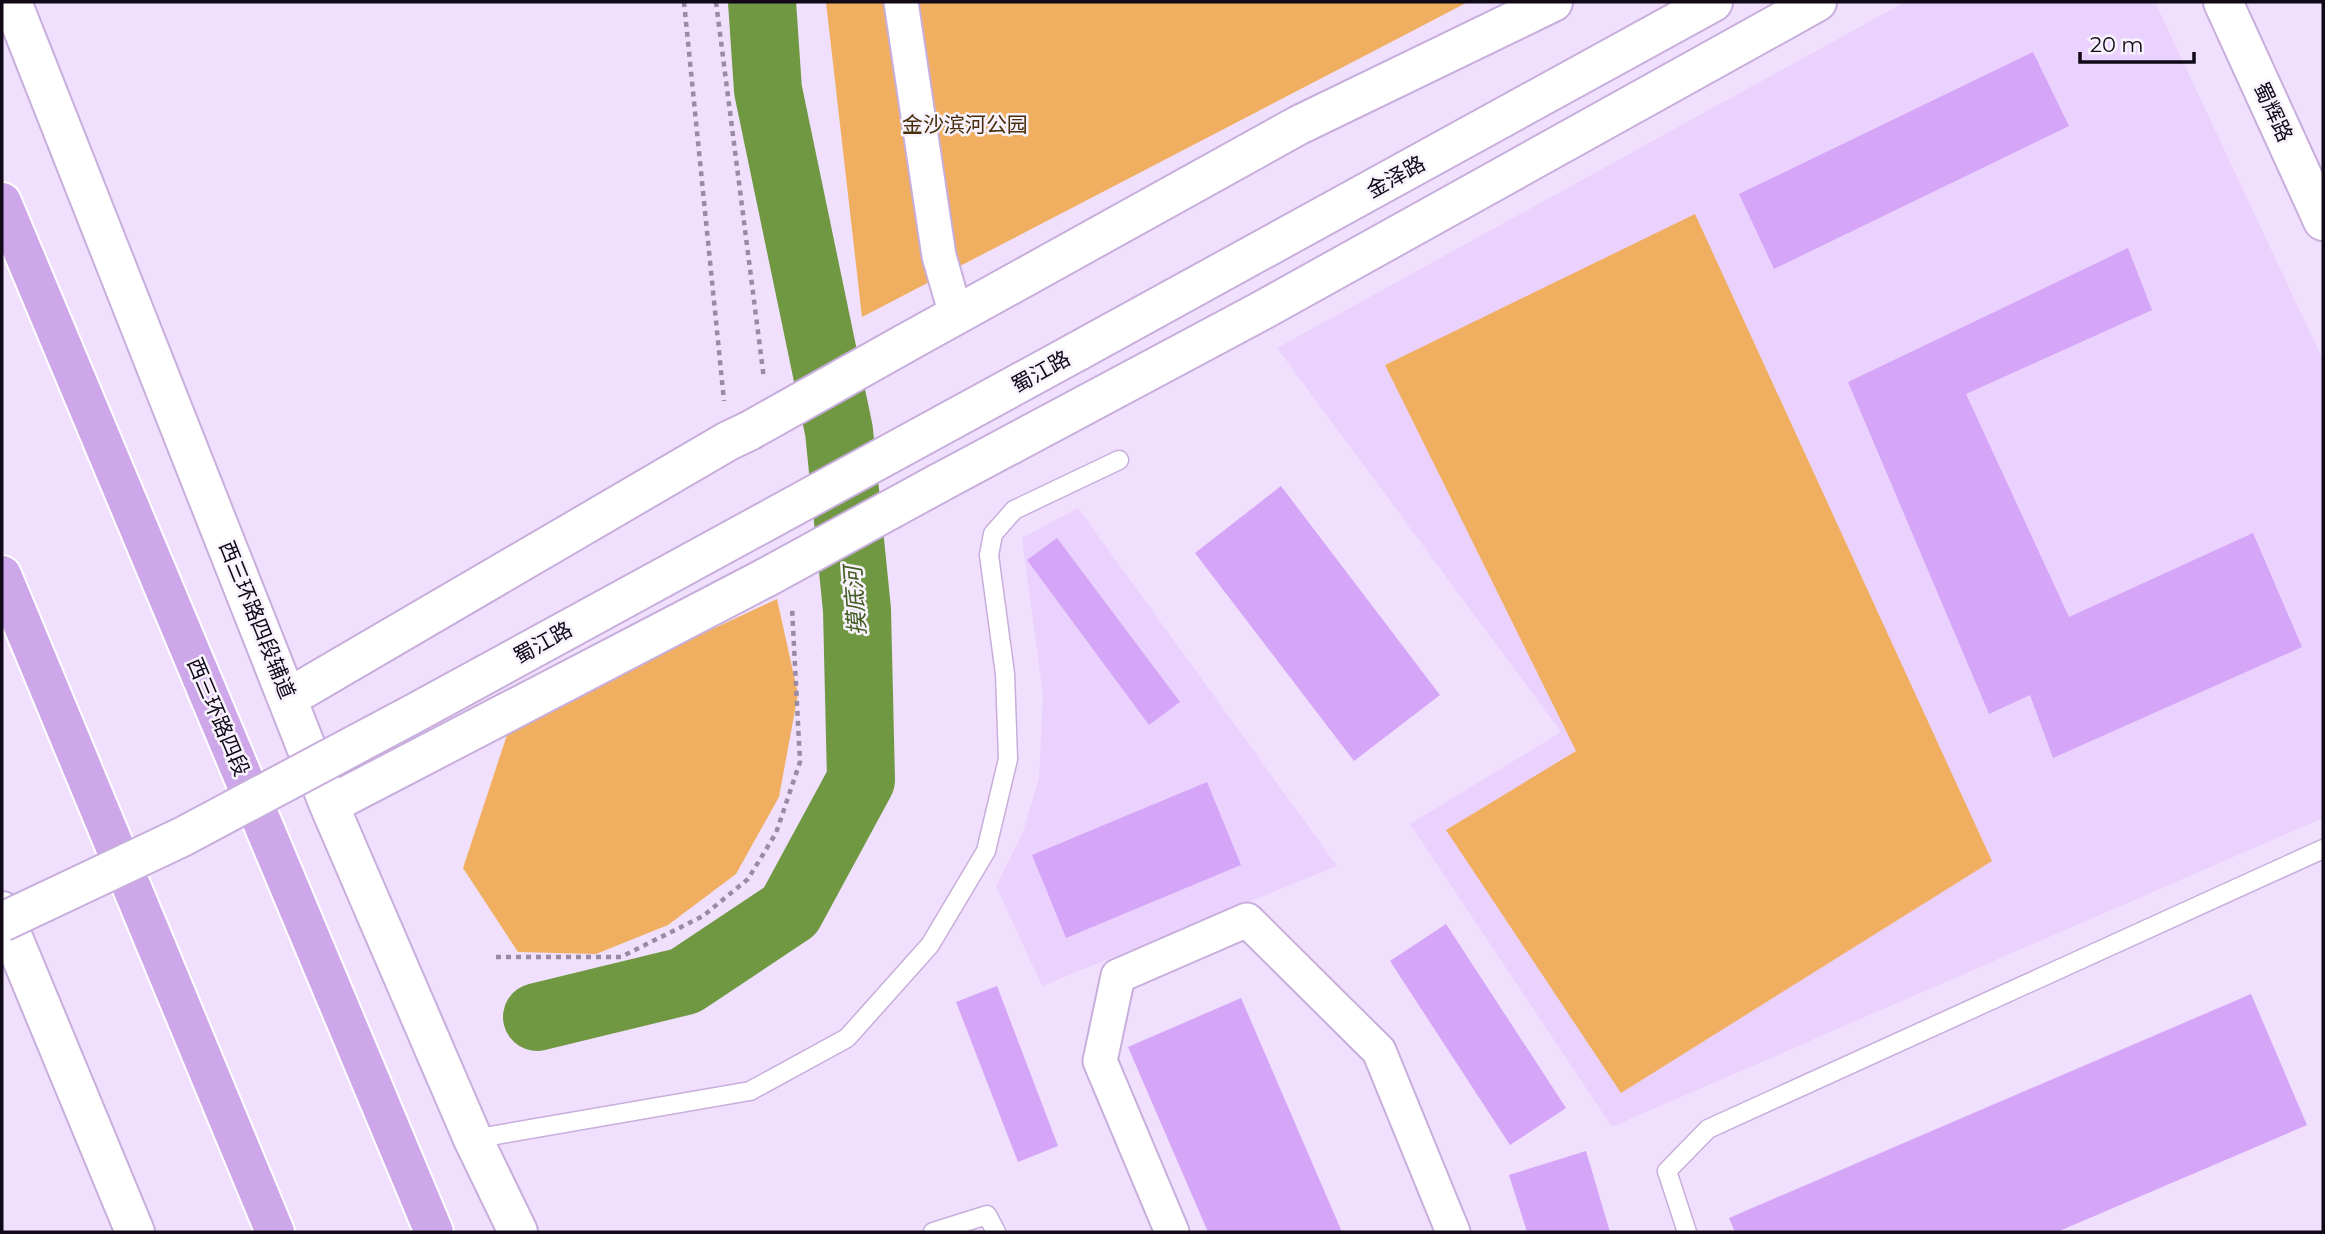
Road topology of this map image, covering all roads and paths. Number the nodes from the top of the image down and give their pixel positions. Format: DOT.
graph roads {
  1 [pos="12,2"];
  2 [pos="684,2"];
  3 [pos="901,2"];
  4 [pos="1553,2"];
  5 [pos="1713,2"];
  6 [pos="1817,2"];
  7 [pos="2223,2"];
  8 [pos="2,202"];
  9 [pos="2323,221"];
  10 [pos="956,315"];
  11 [pos="1078,351"];
  12 [pos="738,436"];
  13 [pos="1119,460"];
  14 [pos="2,575"];
  15 [pos="288,698"];
  16 [pos="329,805"];
  17 [pos="2323,849"];
  18 [pos="2,911"];
  19 [pos="2,922"];
  20 [pos="13,971"];
  21 [pos="474,1139"];
  22 [pos="135,1232"];
  23 [pos="275,1232"];
  24 [pos="434,1232"];
  25 [pos="518,1232"];
  26 [pos="933,1232"];
  27 [pos="996,1232"];
  28 [pos="1172,1232"];
  29 [pos="1453,1232"];
  30 [pos="1686,1232"];
  1 -- 15 [label="street, 西三环路四段辅道"];
  2 -- 12 [label="path"];
  3 -- 10 [label="street"];
  4 -- 10 [label="street"];
  5 -- 11 [label="street, 金泽路"];
  6 -- 16 [label="street, bridge"];
  7 -- 9 [label="street, 蜀辉路"];
  8 -- 24 [label="highway, 西三环路四段"];
  10 -- 12 [label="street, bridge"];
  11 -- 19 [label="street, 蜀江路, bridge"];
  12 -- 15 [label="street"];
  13 -- 21 [label="lane"];
  14 -- 23 [label="highway"];
  15 -- 16 [label="street, 西三环路四段辅道"];
  16 -- 21 [label="street, 西三环路四段辅道"];
  17 -- 30 [label="lane"];
  18 -- 20 [label="street"];
  20 -- 22 [label="street"];
  21 -- 25 [label="street, 西三环路四段辅道"];
  26 -- 27 [label="lane"];
  28 -- 29 [label="street"];
}
